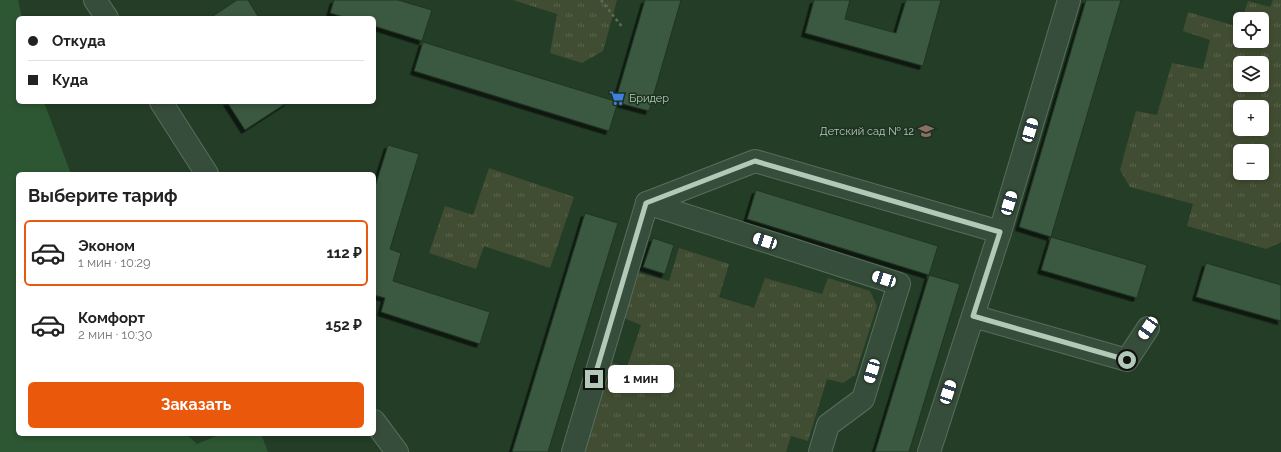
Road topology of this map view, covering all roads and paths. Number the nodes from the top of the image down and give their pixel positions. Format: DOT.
graph roads {
  1 [pos="95,0"];
  2 [pos="601,0"];
  3 [pos="1070,0"];
  4 [pos="106,16"];
  5 [pos="623,28"];
  6 [pos="162,104"];
  7 [pos="206,172"];
  8 [pos="646,203"];
  9 [pos="1000,232"];
  10 [pos="973,316"];
  11 [pos="1148,328"];
  12 [pos="376,424"];
  13 [pos="396,452"];
  14 [pos="573,452"];
  15 [pos="820,452"];
  16 [pos="929,452"];
  1 -- 4 [label="street"];
  2 -- 5 [label="path"];
  3 -- 9 [label="street"];
  6 -- 7 [label="street"];
  8 -- 9 [label="street"];
  8 -- 14 [label="street"];
  8 -- 15 [label="street"];
  9 -- 10 [label="street"];
  10 -- 11 [label="street"];
  10 -- 16 [label="street"];
  12 -- 13 [label="street"];
}
